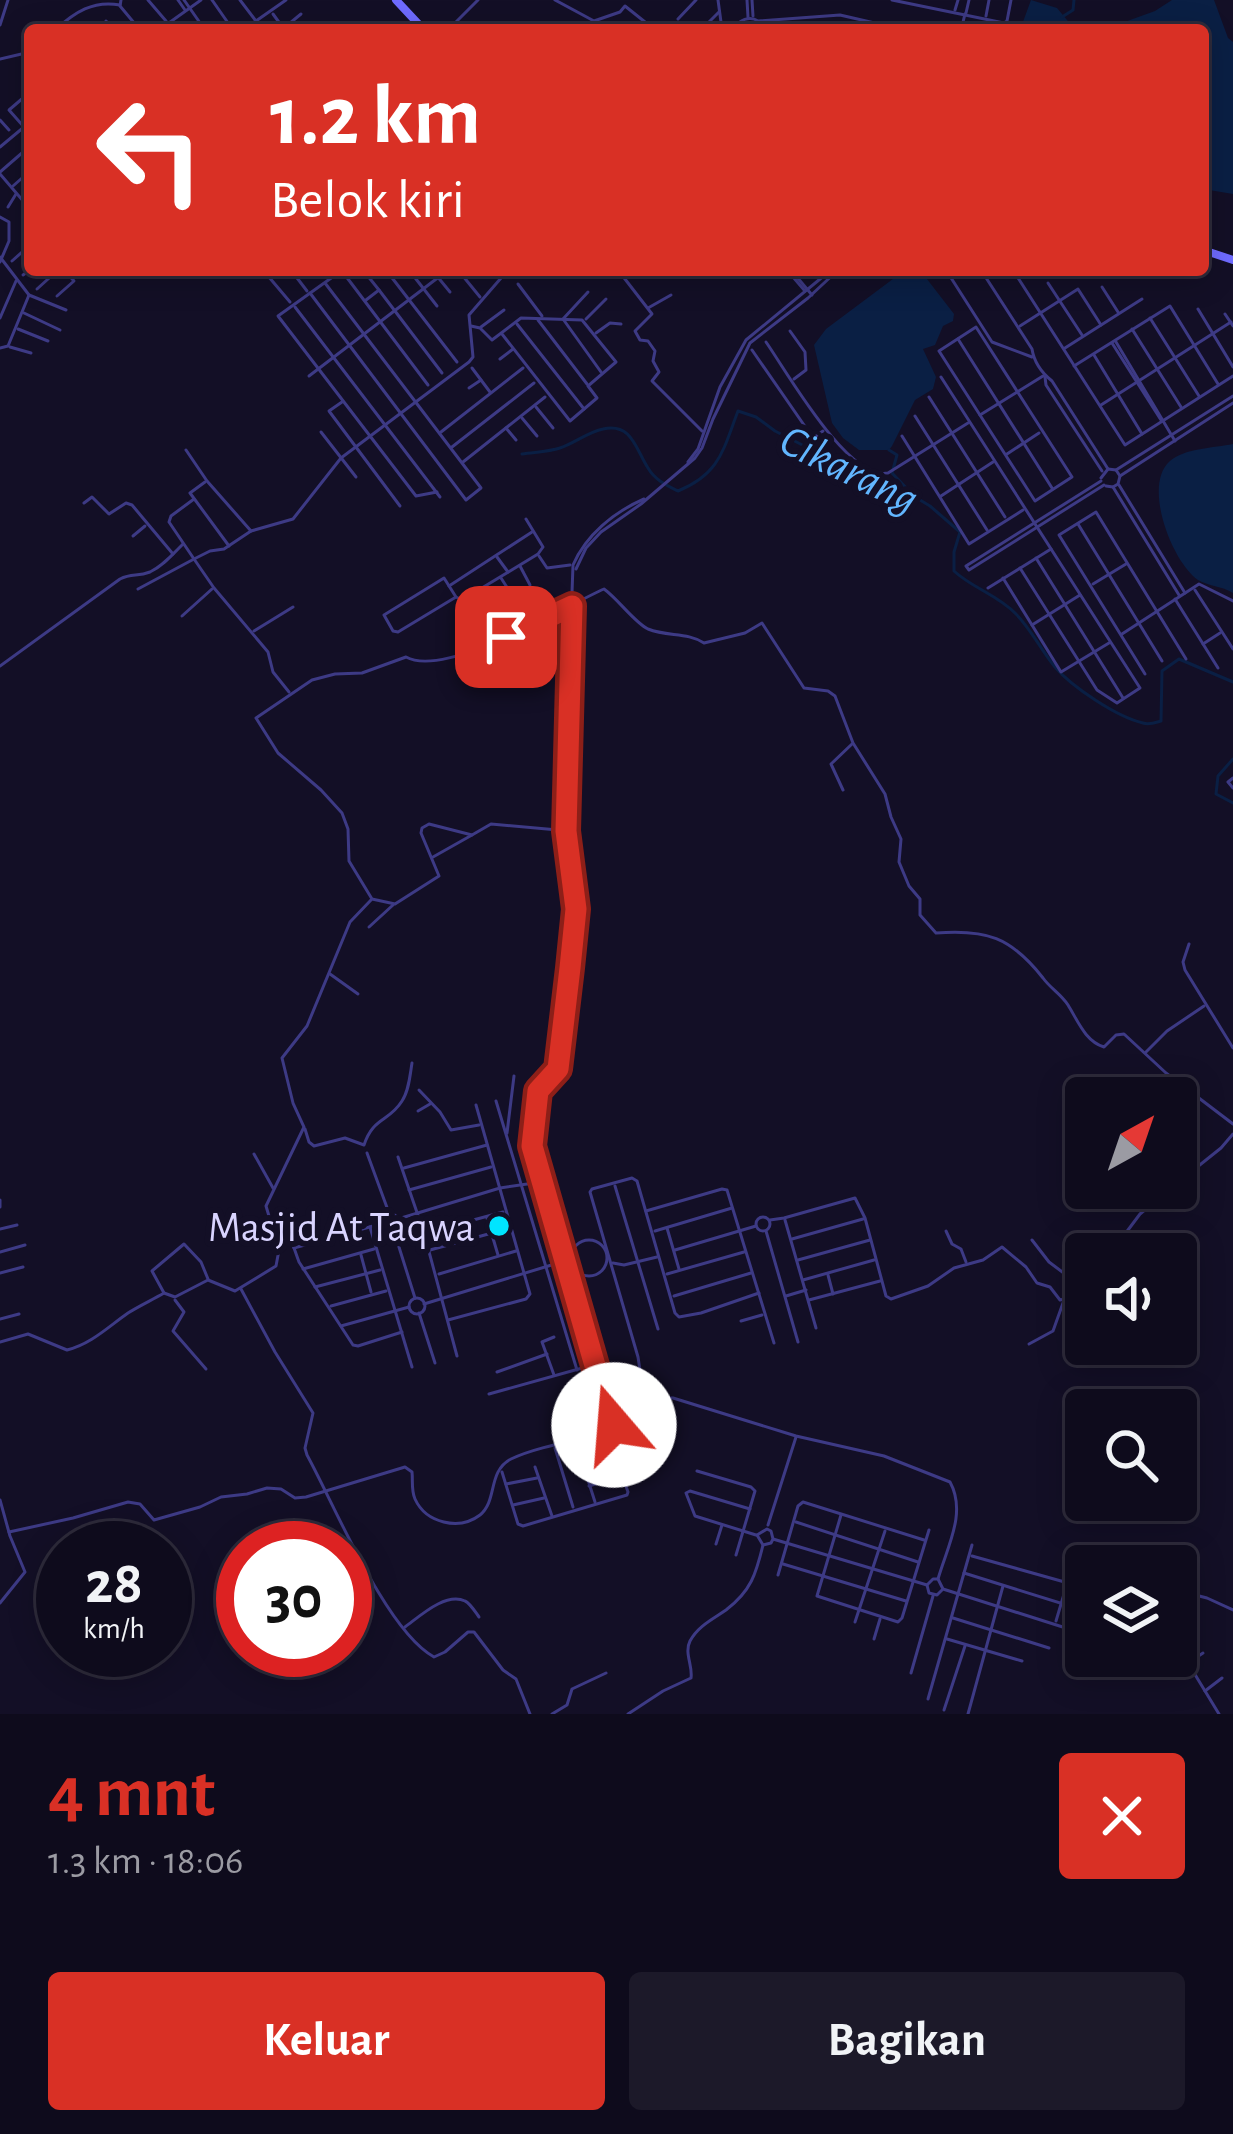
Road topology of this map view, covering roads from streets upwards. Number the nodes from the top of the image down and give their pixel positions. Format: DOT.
graph roads {
  1 [pos="8,0"];
  2 [pos="148,0"];
  3 [pos="181,0"];
  4 [pos="201,0"];
  5 [pos="240,0"];
  6 [pos="396,0"];
  7 [pos="478,0"];
  8 [pos="555,0"];
  9 [pos="696,0"];
  10 [pos="718,0"];
  11 [pos="749,0"];
  12 [pos="892,0"];
  13 [pos="958,0"];
  14 [pos="969,0"];
  15 [pos="989,0"];
  16 [pos="1011,0"];
  17 [pos="283,1"];
  18 [pos="121,3"];
  19 [pos="624,3"];
  20 [pos="188,10"];
  21 [pos="271,11"];
  22 [pos="719,12"];
  23 [pos="955,12"];
  24 [pos="302,14"];
  25 [pos="965,14"];
  26 [pos="986,18"];
  27 [pos="679,19"];
  28 [pos="106,21"];
  29 [pos="168,21"];
  30 [pos="256,21"];
  31 [pos="755,23"];
  32 [pos="61,24"];
  33 [pos="108,24"];
  34 [pos="165,24"];
  35 [pos="171,24"];
  36 [pos="201,24"];
  37 [pos="252,24"];
  38 [pos="280,24"];
  39 [pos="288,24"];
  40 [pos="418,24"];
  41 [pos="454,24"];
  42 [pos="649,24"];
  43 [pos="706,24"];
  44 [pos="721,24"];
  45 [pos="863,24"];
  46 [pos="963,24"];
  47 [pos="0,25"];
  48 [pos="24,99"];
  49 [pos="0,120"];
  50 [pos="24,127"];
  51 [pos="9,130"];
  52 [pos="0,147"];
  53 [pos="24,151"];
  54 [pos="0,173"];
  55 [pos="24,176"];
  56 [pos="11,187"];
  57 [pos="17,193"];
  58 [pos="0,197"];
  59 [pos="24,201"];
  60 [pos="0,217"];
  61 [pos="0,237"];
  62 [pos="9,241"];
  63 [pos="24,250"];
  64 [pos="0,259"];
  65 [pos="12,261"];
  66 [pos="53,276"];
  67 [pos="68,276"];
  68 [pos="268,276"];
  69 [pos="297,276"];
  70 [pos="335,276"];
  71 [pos="345,276"];
  72 [pos="368,276"];
  73 [pos="390,276"];
  74 [pos="414,276"];
  75 [pos="463,276"];
  76 [pos="502,276"];
  77 [pos="622,276"];
  78 [pos="794,276"];
  79 [pos="828,276"];
  80 [pos="950,276"];
  81 [pos="985,276"];
  82 [pos="1017,276"];
  83 [pos="439,278"];
  84 [pos="16,281"];
  85 [pos="1048,283"];
  86 [pos="325,284"];
  87 [pos="518,284"];
  88 [pos="1102,286"];
  89 [pos="37,289"];
  90 [pos="424,289"];
  91 [pos="379,290"];
  92 [pos="309,292"];
  93 [pos="450,292"];
  94 [pos="588,292"];
  95 [pos="525,293"];
  96 [pos="809,294"];
  97 [pos="29,295"];
  98 [pos="57,296"];
  99 [pos="670,296"];
  100 [pos="481,298"];
  101 [pos="606,299"];
  102 [pos="1142,299"];
  103 [pos="364,301"];
  104 [pos="409,301"];
  105 [pos="1060,301"];
  106 [pos="515,302"];
  107 [pos="292,304"];
  108 [pos="437,306"];
  109 [pos="536,309"];
  110 [pos="646,309"];
  111 [pos="1198,309"];
  112 [pos="66,310"];
  113 [pos="504,310"];
  114 [pos="396,311"];
  115 [pos="23,313"];
  116 [pos="1041,313"];
  117 [pos="1119,314"];
  118 [pos="1226,314"];
  119 [pos="0,318"];
  120 [pos="525,318"];
  121 [pos="536,318"];
  122 [pos="544,318"];
  123 [pos="1150,318"];
  124 [pos="563,319"];
  125 [pos="584,321"];
  126 [pos="380,322"];
  127 [pos="516,322"];
  128 [pos="621,324"];
  129 [pos="1232,324"];
  130 [pos="468,325"];
  131 [pos="1101,325"];
  132 [pos="1018,327"];
  133 [pos="16,328"];
  134 [pos="480,328"];
  135 [pos="1132,329"];
  136 [pos="60,330"];
  137 [pos="790,331"];
  138 [pos="364,334"];
  139 [pos="502,334"];
  140 [pos="595,334"];
  141 [pos="1213,334"];
  142 [pos="1083,337"];
  143 [pos="957,339"];
  144 [pos="48,341"];
  145 [pos="1113,341"];
  146 [pos="766,342"];
  147 [pos="1194,345"];
  148 [pos="8,346"];
  149 [pos="349,346"];
  150 [pos="0,348"];
  151 [pos="513,349"];
  152 [pos="1064,349"];
  153 [pos="752,350"];
  154 [pos="32,353"];
  155 [pos="1094,354"];
  156 [pos="333,358"];
  157 [pos="1034,358"];
  158 [pos="1175,358"];
  159 [pos="500,359"];
  160 [pos="457,362"];
  161 [pos="526,366"];
  162 [pos="1074,366"];
  163 [pos="1233,367"];
  164 [pos="472,368"];
  165 [pos="733,368"];
  166 [pos="319,369"];
  167 [pos="1157,369"];
  168 [pos="442,374"];
  169 [pos="602,374"];
  170 [pos="1044,375"];
  171 [pos="309,376"];
  172 [pos="941,376"];
  173 [pos="1233,376"];
  174 [pos="481,380"];
  175 [pos="792,380"];
  176 [pos="537,381"];
  177 [pos="1138,382"];
  178 [pos="428,385"];
  179 [pos="1219,385"];
  180 [pos="588,386"];
  181 [pos="469,388"];
  182 [pos="1017,392"];
  183 [pos="490,393"];
  184 [pos="1118,394"];
  185 [pos="548,395"];
  186 [pos="929,397"];
  187 [pos="1200,397"];
  188 [pos="1233,397"];
  189 [pos="344,400"];
  190 [pos="415,401"];
  191 [pos="999,403"];
  192 [pos="535,406"];
  193 [pos="1100,406"];
  194 [pos="584,409"];
  195 [pos="1182,409"];
  196 [pos="400,412"];
  197 [pos="980,415"];
  198 [pos="521,416"];
  199 [pos="915,416"];
  200 [pos="1163,421"];
  201 [pos="970,422"];
  202 [pos="384,424"];
  203 [pos="506,428"];
  204 [pos="554,428"];
  205 [pos="825,429"];
  206 [pos="1042,431"];
  207 [pos="322,432"];
  208 [pos="703,432"];
  209 [pos="440,433"];
  210 [pos="952,433"];
  211 [pos="1142,434"];
  212 [pos="370,435"];
  213 [pos="536,436"];
  214 [pos="902,436"];
  215 [pos="1173,438"];
  216 [pos="516,440"];
  217 [pos="1024,442"];
  218 [pos="933,445"];
  219 [pos="355,446"];
  220 [pos="451,448"];
  221 [pos="186,450"];
  222 [pos="1005,454"];
  223 [pos="914,457"];
  224 [pos="341,458"];
  225 [pos="995,461"];
  226 [pos="462,463"];
  227 [pos="687,463"];
  228 [pos="1105,470"];
  229 [pos="977,473"];
  230 [pos="1118,473"];
  231 [pos="356,477"];
  232 [pos="207,481"];
  233 [pos="1102,483"];
  234 [pos="958,485"];
  235 [pos="1115,486"];
  236 [pos="1053,489"];
  237 [pos="940,497"];
  238 [pos="194,499"];
  239 [pos="84,502"];
  240 [pos="400,506"];
  241 [pos="1025,508"];
  242 [pos="526,519"];
  243 [pos="1006,520"];
  244 [pos="1077,524"];
  245 [pos="147,525"];
  246 [pos="1035,525"];
  247 [pos="251,531"];
  248 [pos="533,531"];
  249 [pos="988,532"];
  250 [pos="133,536"];
  251 [pos="183,544"];
  252 [pos="229,546"];
  253 [pos="1052,548"];
  254 [pos="173,554"];
  255 [pos="538,554"];
  256 [pos="495,556"];
  257 [pos="1036,558"];
  258 [pos="194,560"];
  259 [pos="1127,563"];
  260 [pos="519,565"];
  261 [pos="575,567"];
  262 [pos="968,568"];
  263 [pos="1020,568"];
  264 [pos="508,572"];
  265 [pos="1109,574"];
  266 [pos="500,576"];
  267 [pos="1003,578"];
  268 [pos="530,585"];
  269 [pos="448,586"];
  270 [pos="1090,586"];
  271 [pos="1197,586"];
  272 [pos="214,588"];
  273 [pos="988,588"];
  274 [pos="138,589"];
  275 [pos="1081,594"];
  276 [pos="1181,594"];
  277 [pos="512,595"];
  278 [pos="456,597"];
  279 [pos="1233,601"];
  280 [pos="1065,604"];
  281 [pos="572,606"];
  282 [pos="293,607"];
  283 [pos="1157,611"];
  284 [pos="1049,614"];
  285 [pos="182,616"];
  286 [pos="1138,623"];
  287 [pos="1032,625"];
  288 [pos="252,632"];
  289 [pos="1221,632"];
  290 [pos="1120,635"];
  291 [pos="1111,641"];
  292 [pos="1203,644"];
  293 [pos="1233,649"];
  294 [pos="1094,652"];
  295 [pos="1186,659"];
  296 [pos="1078,661"];
  297 [pos="1162,661"];
  298 [pos="0,666"];
  299 [pos="1218,668"];
  300 [pos="1145,674"];
  301 [pos="290,693"];
  302 [pos="1123,698"];
  303 [pos="854,743"];
  304 [pos="1233,778"];
  305 [pos="1233,788"];
  306 [pos="844,790"];
  307 [pos="568,829"];
  308 [pos="472,835"];
  309 [pos="432,858"];
  310 [pos="372,899"];
  311 [pos="395,904"];
  312 [pos="369,927"];
  313 [pos="1189,944"];
  314 [pos="329,973"];
  315 [pos="358,994"];
  316 [pos="1206,1005"];
  317 [pos="1233,1048"];
  318 [pos="1144,1053"];
  319 [pos="412,1063"];
  320 [pos="514,1076"];
  321 [pos="419,1090"];
  322 [pos="496,1101"];
  323 [pos="431,1104"];
  324 [pos="476,1105"];
  325 [pos="418,1111"];
  326 [pos="1233,1124"];
  327 [pos="481,1125"];
  328 [pos="304,1127"];
  329 [pos="1233,1135"];
  330 [pos="507,1140"];
  331 [pos="487,1145"];
  332 [pos="367,1153"];
  333 [pos="254,1154"];
  334 [pos="398,1157"];
  335 [pos="493,1166"];
  336 [pos="1197,1167"];
  337 [pos="402,1168"];
  338 [pos="542,1173"];
  339 [pos="532,1181"];
  340 [pos="544,1181"];
  341 [pos="520,1183"];
  342 [pos="614,1184"];
  343 [pos="273,1188"];
  344 [pos="500,1188"];
  345 [pos="409,1190"];
  346 [pos="734,1208"];
  347 [pos="1145,1209"];
  348 [pos="506,1211"];
  349 [pos="646,1211"];
  350 [pos="416,1212"];
  351 [pos="389,1213"];
  352 [pos="487,1216"];
  353 [pos="784,1218"];
  354 [pos="865,1218"];
  355 [pos="398,1219"];
  356 [pos="770,1220"];
  357 [pos="384,1223"];
  358 [pos="17,1225"];
  359 [pos="756,1226"];
  360 [pos="370,1227"];
  361 [pos="393,1228"];
  362 [pos="667,1228"];
  363 [pos="0,1229"];
  364 [pos="740,1229"];
  365 [pos="766,1231"];
  366 [pos="946,1231"];
  367 [pos="651,1232"];
  368 [pos="424,1233"];
  369 [pos="492,1233"];
  370 [pos="1125,1233"];
  371 [pos="791,1239"];
  372 [pos="871,1239"];
  373 [pos="1032,1240"];
  374 [pos="277,1243"];
  375 [pos="25,1245"];
  376 [pos="294,1248"];
  377 [pos="375,1249"];
  378 [pos="675,1250"];
  379 [pos="428,1251"];
  380 [pos="518,1251"];
  381 [pos="0,1252"];
  382 [pos="607,1252"];
  383 [pos="746,1252"];
  384 [pos="361,1253"];
  385 [pos="498,1256"];
  386 [pos="658,1256"];
  387 [pos="876,1259"];
  388 [pos="796,1260"];
  389 [pos="568,1262"];
  390 [pos="638,1262"];
  391 [pos="558,1263"];
  392 [pos="611,1263"];
  393 [pos="966,1264"];
  394 [pos="624,1265"];
  395 [pos="23,1267"];
  396 [pos="544,1268"];
  397 [pos="303,1269"];
  398 [pos="382,1269"];
  399 [pos="680,1271"];
  400 [pos="753,1272"];
  401 [pos="0,1273"];
  402 [pos="614,1273"];
  403 [pos="828,1273"];
  404 [pos="366,1274"];
  405 [pos="525,1274"];
  406 [pos="665,1274"];
  407 [pos="1065,1274"];
  408 [pos="435,1275"];
  409 [pos="208,1280"];
  410 [pos="802,1280"];
  411 [pos="882,1280"];
  412 [pos="240,1287"];
  413 [pos="315,1287"];
  414 [pos="806,1290"];
  415 [pos="387,1291"];
  416 [pos="164,1293"];
  417 [pos="372,1294"];
  418 [pos="759,1294"];
  419 [pos="833,1294"];
  420 [pos="784,1296"];
  421 [pos="671,1297"];
  422 [pos="1065,1297"];
  423 [pos="173,1298"];
  424 [pos="415,1298"];
  425 [pos="440,1298"];
  426 [pos="809,1300"];
  427 [pos="1064,1300"];
  428 [pos="424,1304"];
  429 [pos="328,1307"];
  430 [pos="409,1307"];
  431 [pos="394,1311"];
  432 [pos="419,1313"];
  433 [pos="19,1314"];
  434 [pos="766,1314"];
  435 [pos="0,1319"];
  436 [pos="448,1320"];
  437 [pos="741,1321"];
  438 [pos="341,1326"];
  439 [pos="816,1328"];
  440 [pos="658,1329"];
  441 [pos="402,1332"];
  442 [pos="554,1337"];
  443 [pos="0,1342"];
  444 [pos="798,1342"];
  445 [pos="773,1343"];
  446 [pos="1029,1344"];
  447 [pos="547,1354"];
  448 [pos="457,1356"];
  449 [pos="435,1363"];
  450 [pos="595,1365"];
  451 [pos="412,1367"];
  452 [pos="206,1369"];
  453 [pos="577,1370"];
  454 [pos="496,1372"];
  455 [pos="555,1377"];
  456 [pos="602,1380"];
  457 [pos="643,1390"];
  458 [pos="489,1394"];
  459 [pos="646,1397"];
  460 [pos="611,1398"];
  461 [pos="618,1416"];
  462 [pos="796,1436"];
  463 [pos="611,1443"];
  464 [pos="554,1446"];
  465 [pos="615,1454"];
  466 [pos="535,1467"];
  467 [pos="697,1471"];
  468 [pos="502,1472"];
  469 [pos="622,1475"];
  470 [pos="539,1478"];
  471 [pos="505,1484"];
  472 [pos="590,1486"];
  473 [pos="327,1492"];
  474 [pos="546,1498"];
  475 [pos="0,1500"];
  476 [pos="596,1504"];
  477 [pos="512,1506"];
  478 [pos="750,1509"];
  479 [pos="574,1511"];
  480 [pos="841,1515"];
  481 [pos="553,1517"];
  482 [pos="794,1521"];
  483 [pos="722,1524"];
  484 [pos="767,1529"];
  485 [pos="886,1529"];
  486 [pos="744,1530"];
  487 [pos="928,1530"];
  488 [pos="9,1534"];
  489 [pos="836,1534"];
  490 [pos="757,1535"];
  491 [pos="773,1539"];
  492 [pos="0,1540"];
  493 [pos="926,1541"];
  494 [pos="716,1544"];
  495 [pos="787,1544"];
  496 [pos="763,1545"];
  497 [pos="972,1545"];
  498 [pos="878,1548"];
  499 [pos="736,1555"];
  500 [pos="828,1555"];
  501 [pos="969,1555"];
  502 [pos="919,1563"];
  503 [pos="781,1564"];
  504 [pos="872,1569"];
  505 [pos="963,1573"];
  506 [pos="778,1575"];
  507 [pos="821,1575"];
  508 [pos="938,1579"];
  509 [pos="914,1581"];
  510 [pos="1065,1581"];
  511 [pos="927,1585"];
  512 [pos="1003,1586"];
  513 [pos="943,1588"];
  514 [pos="866,1589"];
  515 [pos="1065,1591"];
  516 [pos="957,1594"];
  517 [pos="933,1595"];
  518 [pos="1197,1595"];
  519 [pos="906,1601"];
  520 [pos="0,1603"];
  521 [pos="1062,1604"];
  522 [pos="1065,1605"];
  523 [pos="998,1606"];
  524 [pos="859,1610"];
  525 [pos="1233,1610"];
  526 [pos="479,1617"];
  527 [pos="881,1618"];
  528 [pos="952,1618"];
  529 [pos="855,1622"];
  530 [pos="1055,1624"];
  531 [pos="404,1628"];
  532 [pos="1065,1628"];
  533 [pos="992,1630"];
  534 [pos="946,1639"];
  535 [pos="874,1640"];
  536 [pos="966,1645"];
  537 [pos="1049,1648"];
  538 [pos="986,1651"];
  539 [pos="1203,1653"];
  540 [pos="1022,1661"];
  541 [pos="607,1673"];
  542 [pos="911,1673"];
  543 [pos="1222,1678"];
  544 [pos="1205,1691"];
  545 [pos="928,1700"];
  546 [pos="944,1709"];
  547 [pos="530,1714"];
  548 [pos="552,1714"];
  549 [pos="628,1714"];
  550 [pos="968,1714"];
  551 [pos="1219,1714"];
  1 -- 47 [label="street"];
  2 -- 29 [label="street"];
  3 -- 20 [label="street"];
  4 -- 20 [label="street"];
  5 -- 30 [label="street"];
  6 -- 40 [label="street"];
  7 -- 41 [label="street"];
  8 -- 19 [label="street"];
  9 -- 27 [label="street"];
  10 -- 22 [label="street"];
  11 -- 31 [label="street"];
  12 -- 23 [label="street"];
  13 -- 23 [label="street"];
  14 -- 25 [label="street"];
  15 -- 26 [label="street"];
  16 -- 26 [label="street"];
  17 -- 21 [label="street"];
  18 -- 32 [label="street"];
  19 -- 42 [label="street"];
  20 -- 29 [label="street"];
  20 -- 36 [label="street"];
  21 -- 30 [label="street"];
  21 -- 38 [label="street"];
  22 -- 43 [label="street"];
  22 -- 44 [label="street"];
  23 -- 25 [label="street"];
  24 -- 39 [label="street"];
  25 -- 26 [label="street"];
  25 -- 46 [label="street"];
  28 -- 33 [label="street"];
  29 -- 34 [label="street"];
  29 -- 35 [label="street"];
  30 -- 37 [label="street"];
  31 -- 45 [label="street"];
  48 -- 50 [label="street"];
  49 -- 51 [label="street"];
  50 -- 52 [label="street"];
  53 -- 54 [label="street"];
  54 -- 56 [label="street"];
  55 -- 56 [label="street"];
  56 -- 57 [label="street"];
  57 -- 58 [label="street"];
  57 -- 59 [label="street"];
  60 -- 62 [label="street"];
  61 -- 62 [label="street"];
  62 -- 64 [label="street"];
  63 -- 65 [label="street"];
  64 -- 84 [label="street"];
  66 -- 89 [label="street"];
  67 -- 98 [label="street"];
  68 -- 107 [label="street"];
  69 -- 92 [label="street"];
  70 -- 86 [label="street"];
  71 -- 103 [label="street"];
  72 -- 91 [label="street"];
  73 -- 104 [label="street"];
  74 -- 90 [label="street"];
  75 -- 100 [label="street"];
  76 -- 100 [label="street"];
  77 -- 110 [label="street"];
  78 -- 96 [label="street"];
  79 -- 96 [label="street"];
  80 -- 157 [label="street"];
  81 -- 132 [label="street"];
  82 -- 116 [label="street"];
  83 -- 90 [label="street"];
  83 -- 93 [label="street"];
  84 -- 97 [label="street"];
  84 -- 119 [label="street"];
  85 -- 105 [label="street"];
  86 -- 92 [label="street"];
  86 -- 138 [label="street"];
  87 -- 95 [label="street"];
  88 -- 117 [label="street"];
  90 -- 104 [label="street"];
  90 -- 108 [label="street"];
  91 -- 103 [label="street"];
  91 -- 114 [label="street"];
  92 -- 107 [label="street"];
  92 -- 149 [label="street"];
  94 -- 124 [label="street"];
  95 -- 106 [label="street"];
  95 -- 109 [label="street"];
  96 -- 165 [label="street"];
  97 -- 112 [label="street"];
  97 -- 115 [label="street"];
  99 -- 110 [label="street"];
  100 -- 130 [label="street"];
  101 -- 125 [label="street"];
  102 -- 117 [label="street"];
  103 -- 126 [label="street"];
  104 -- 114 [label="street"];
  104 -- 160 [label="street"];
  105 -- 116 [label="street"];
  105 -- 131 [label="street"];
  105 -- 142 [label="street"];
  107 -- 156 [label="street"];
  107 -- 166 [label="street"];
  109 -- 120 [label="street"];
  109 -- 122 [label="street"];
  110 -- 208 [label="street"];
  111 -- 141 [label="street"];
  113 -- 134 [label="street"];
  114 -- 126 [label="street"];
  114 -- 168 [label="street"];
  115 -- 133 [label="street"];
  115 -- 136 [label="street"];
  116 -- 132 [label="street"];
  116 -- 152 [label="street"];
  117 -- 131 [label="street"];
  118 -- 129 [label="street"];
  120 -- 121 [label="street"];
  120 -- 127 [label="street"];
  121 -- 122 [label="street"];
  121 -- 180 [label="street"];
  122 -- 124 [label="street"];
  123 -- 135 [label="street"];
  123 -- 147 [label="street"];
  123 -- 158 [label="street"];
  124 -- 125 [label="street"];
  124 -- 169 [label="street"];
  125 -- 140 [label="street"];
  126 -- 138 [label="street"];
  126 -- 178 [label="street"];
  127 -- 139 [label="street"];
  127 -- 194 [label="street"];
  128 -- 140 [label="street"];
  129 -- 141 [label="street"];
  130 -- 134 [label="street"];
  130 -- 190 [label="street"];
  131 -- 142 [label="street"];
  132 -- 157 [label="street"];
  133 -- 144 [label="street"];
  133 -- 148 [label="street"];
  134 -- 139 [label="street"];
  135 -- 145 [label="street"];
  135 -- 167 [label="street"];
  137 -- 175 [label="street"];
  138 -- 149 [label="street"];
  138 -- 190 [label="street"];
  139 -- 151 [label="street"];
  140 -- 169 [label="street"];
  141 -- 147 [label="street"];
  141 -- 163 [label="street"];
  142 -- 152 [label="street"];
  143 -- 182 [label="street"];
  143 -- 191 [label="street"];
  143 -- 197 [label="street"];
  145 -- 155 [label="street"];
  145 -- 177 [label="street"];
  146 -- 175 [label="street"];
  147 -- 158 [label="street"];
  147 -- 179 [label="street"];
  148 -- 150 [label="street"];
  148 -- 154 [label="street"];
  149 -- 156 [label="street"];
  149 -- 196 [label="street"];
  151 -- 159 [label="street"];
  151 -- 161 [label="street"];
  152 -- 162 [label="street"];
  153 -- 205 [label="street"];
  155 -- 162 [label="street"];
  155 -- 184 [label="street"];
  156 -- 166 [label="street"];
  156 -- 202 [label="street"];
  157 -- 170 [label="street"];
  158 -- 167 [label="street"];
  158 -- 187 [label="street"];
  161 -- 176 [label="street"];
  161 -- 183 [label="street"];
  162 -- 193 [label="street"];
  164 -- 174 [label="street"];
  165 -- 208 [label="street"];
  165 -- 227 [label="street"];
  166 -- 171 [label="street"];
  166 -- 189 [label="street"];
  167 -- 177 [label="street"];
  167 -- 195 [label="street"];
  169 -- 180 [label="street"];
  170 -- 182 [label="street"];
  170 -- 228 [label="street"];
  172 -- 201 [label="street"];
  173 -- 179 [label="street"];
  174 -- 181 [label="street"];
  174 -- 183 [label="street"];
  175 -- 205 [label="street"];
  176 -- 185 [label="street"];
  176 -- 220 [label="street"];
  177 -- 184 [label="street"];
  177 -- 200 [label="street"];
  179 -- 187 [label="street"];
  180 -- 194 [label="street"];
  182 -- 191 [label="street"];
  182 -- 206 [label="street"];
  183 -- 209 [label="street"];
  184 -- 193 [label="street"];
  184 -- 211 [label="street"];
  185 -- 192 [label="street"];
  185 -- 194 [label="street"];
  186 -- 210 [label="street"];
  187 -- 195 [label="street"];
  188 -- 215 [label="street"];
  189 -- 212 [label="street"];
  189 -- 219 [label="street"];
  190 -- 196 [label="street"];
  190 -- 209 [label="street"];
  191 -- 197 [label="street"];
  191 -- 217 [label="street"];
  192 -- 198 [label="street"];
  192 -- 204 [label="street"];
  193 -- 211 [label="street"];
  195 -- 200 [label="street"];
  196 -- 202 [label="street"];
  196 -- 226 [label="street"];
  197 -- 222 [label="street"];
  198 -- 203 [label="street"];
  198 -- 213 [label="street"];
  199 -- 218 [label="street"];
  200 -- 211 [label="street"];
  200 -- 215 [label="street"];
  201 -- 210 [label="street"];
  201 -- 225 [label="street"];
  202 -- 212 [label="street"];
  202 -- 212 [label="street"];
  203 -- 216 [label="street"];
  203 -- 226 [label="street"];
  205 -- 223 [label="street"];
  206 -- 217 [label="street"];
  206 -- 236 [label="street"];
  207 -- 224 [label="street"];
  208 -- 227 [label="street"];
  209 -- 220 [label="street"];
  210 -- 218 [label="street"];
  210 -- 229 [label="street"];
  212 -- 219 [label="street"];
  214 -- 223 [label="street"];
  215 -- 230 [label="street"];
  217 -- 222 [label="street"];
  217 -- 236 [label="street"];
  218 -- 223 [label="street"];
  218 -- 234 [label="street"];
  219 -- 224 [label="street"];
  219 -- 240 [label="street"];
  220 -- 226 [label="street"];
  221 -- 232 [label="street"];
  222 -- 236 [label="street"];
  223 -- 237 [label="street"];
  224 -- 231 [label="street"];
  224 -- 247 [label="street"];
  225 -- 229 [label="street"];
  225 -- 241 [label="street"];
  227 -- 261 [label="street"];
  228 -- 230 [label="street"];
  228 -- 233 [label="street"];
  229 -- 234 [label="street"];
  229 -- 243 [label="street"];
  230 -- 235 [label="street"];
  232 -- 238 [label="street"];
  232 -- 247 [label="street"];
  233 -- 235 [label="street"];
  233 -- 246 [label="street"];
  234 -- 237 [label="street"];
  234 -- 249 [label="street"];
  235 -- 276 [label="street"];
  237 -- 249 [label="street"];
  238 -- 251 [label="street"];
  238 -- 252 [label="street"];
  239 -- 245 [label="street"];
  241 -- 243 [label="street"];
  241 -- 246 [label="street"];
  242 -- 248 [label="street"];
  243 -- 249 [label="street"];
  244 -- 259 [label="street"];
  244 -- 265 [label="street"];
  244 -- 270 [label="street"];
  245 -- 250 [label="street"];
  245 -- 254 [label="street"];
  246 -- 253 [label="street"];
  246 -- 262 [label="street"];
  247 -- 252 [label="street"];
  248 -- 255 [label="street"];
  248 -- 256 [label="street"];
  251 -- 254 [label="street"];
  251 -- 258 [label="street"];
  252 -- 258 [label="street"];
  253 -- 257 [label="street"];
  253 -- 275 [label="street"];
  254 -- 298 [label="street"];
  255 -- 260 [label="street"];
  255 -- 261 [label="street"];
  256 -- 264 [label="street"];
  256 -- 269 [label="street"];
  257 -- 263 [label="street"];
  257 -- 280 [label="street"];
  258 -- 272 [label="street"];
  258 -- 274 [label="street"];
  259 -- 265 [label="street"];
  259 -- 283 [label="street"];
  260 -- 264 [label="street"];
  260 -- 268 [label="street"];
  261 -- 281 [label="street"];
  263 -- 267 [label="street"];
  263 -- 284 [label="street"];
  264 -- 266 [label="street"];
  265 -- 270 [label="street"];
  265 -- 286 [label="street"];
  266 -- 277 [label="street"];
  266 -- 278 [label="street"];
  267 -- 273 [label="street"];
  267 -- 287 [label="street"];
  269 -- 278 [label="street"];
  269 -- 278 [label="street"];
  270 -- 290 [label="street"];
  271 -- 276 [label="street"];
  271 -- 279 [label="street"];
  271 -- 289 [label="street"];
  272 -- 285 [label="street"];
  272 -- 288 [label="street"];
  275 -- 280 [label="street"];
  275 -- 291 [label="street"];
  276 -- 283 [label="street"];
  276 -- 292 [label="street"];
  280 -- 284 [label="street"];
  280 -- 294 [label="street"];
  281 -- 301 [label="street"];
  281 -- 303 [label="street"];
  281 -- 307 [label="street"];
  282 -- 288 [label="street"];
  283 -- 286 [label="street"];
  283 -- 295 [label="street"];
  284 -- 287 [label="street"];
  284 -- 296 [label="street"];
  286 -- 290 [label="street"];
  286 -- 297 [label="street"];
  287 -- 296 [label="street"];
  288 -- 301 [label="street"];
  289 -- 292 [label="street"];
  289 -- 293 [label="street"];
  290 -- 300 [label="street"];
  291 -- 294 [label="street"];
  291 -- 302 [label="street"];
  292 -- 299 [label="street"];
  294 -- 296 [label="street"];
  294 -- 302 [label="street"];
  296 -- 302 [label="street"];
  301 -- 310 [label="street"];
  303 -- 306 [label="street"];
  303 -- 318 [label="street"];
  304 -- 305 [label="street"];
  307 -- 308 [label="street"];
  307 -- 338 [label="street"];
  308 -- 309 [label="street"];
  308 -- 309 [label="street"];
  309 -- 311 [label="street"];
  310 -- 311 [label="street"];
  310 -- 314 [label="street"];
  311 -- 312 [label="street"];
  313 -- 316 [label="street"];
  314 -- 315 [label="street"];
  314 -- 328 [label="street"];
  316 -- 317 [label="street"];
  316 -- 318 [label="street"];
  318 -- 326 [label="street"];
  319 -- 328 [label="street"];
  320 -- 330 [label="street"];
  321 -- 323 [label="street"];
  322 -- 330 [label="street"];
  323 -- 325 [label="street"];
  323 -- 327 [label="street"];
  324 -- 327 [label="street"];
  327 -- 331 [label="street"];
  328 -- 343 [label="street"];
  329 -- 336 [label="street"];
  330 -- 341 [label="street"];
  331 -- 335 [label="street"];
  331 -- 337 [label="street"];
  332 -- 351 [label="street"];
  333 -- 343 [label="street"];
  334 -- 337 [label="street"];
  335 -- 344 [label="street"];
  335 -- 345 [label="street"];
  337 -- 345 [label="street"];
  338 -- 339 [label="street"];
  338 -- 340 [label="street"];
  339 -- 340 [label="street"];
  339 -- 341 [label="street"];
  340 -- 389 [label="street"];
  341 -- 344 [label="street"];
  341 -- 396 [label="street"];
  342 -- 349 [label="street"];
  342 -- 382 [label="street"];
  342 -- 390 [label="street"];
  343 -- 374 [label="street"];
  344 -- 348 [label="street"];
  344 -- 350 [label="street"];
  345 -- 350 [label="street"];
  346 -- 349 [label="street"];
  346 -- 362 [label="street"];
  346 -- 364 [label="street"];
  347 -- 370 [label="street"];
  348 -- 352 [label="street"];
  348 -- 380 [label="street"];
  349 -- 367 [label="street"];
  350 -- 355 [label="street"];
  350 -- 368 [label="street"];
  351 -- 355 [label="street"];
  351 -- 357 [label="street"];
  352 -- 368 [label="street"];
  352 -- 369 [label="street"];
  353 -- 354 [label="street"];
  353 -- 356 [label="street"];
  353 -- 371 [label="street"];
  354 -- 371 [label="street"];
  354 -- 372 [label="street"];
  355 -- 361 [label="street"];
  356 -- 359 [label="street"];
  356 -- 365 [label="street"];
  357 -- 360 [label="street"];
  357 -- 361 [label="street"];
  358 -- 363 [label="street"];
  359 -- 364 [label="street"];
  359 -- 365 [label="street"];
  360 -- 376 [label="street"];
  360 -- 377 [label="street"];
  361 -- 424 [label="street"];
  362 -- 367 [label="street"];
  362 -- 378 [label="street"];
  364 -- 378 [label="street"];
  364 -- 383 [label="street"];
  365 -- 420 [label="street"];
  366 -- 393 [label="street"];
  367 -- 386 [label="street"];
  368 -- 379 [label="street"];
  369 -- 379 [label="street"];
  369 -- 385 [label="street"];
  371 -- 388 [label="street"];
  372 -- 387 [label="street"];
  372 -- 388 [label="street"];
  373 -- 407 [label="street"];
  374 -- 376 [label="street"];
  374 -- 412 [label="street"];
  375 -- 381 [label="street"];
  376 -- 397 [label="street"];
  377 -- 384 [label="street"];
  377 -- 398 [label="street"];
  378 -- 399 [label="street"];
  379 -- 408 [label="street"];
  380 -- 385 [label="street"];
  380 -- 405 [label="street"];
  382 -- 389 [label="street"];
  382 -- 389 [label="street"];
  382 -- 392 [label="street"];
  383 -- 399 [label="street"];
  383 -- 400 [label="street"];
  384 -- 397 [label="street"];
  384 -- 404 [label="street"];
  385 -- 408 [label="street"];
  386 -- 390 [label="street"];
  386 -- 406 [label="street"];
  387 -- 403 [label="street"];
  387 -- 411 [label="street"];
  388 -- 410 [label="street"];
  389 -- 391 [label="street"];
  389 -- 391 [label="street"];
  389 -- 450 [label="street"];
  389 -- 456 [label="street"];
  390 -- 394 [label="street"];
  390 -- 440 [label="street"];
  391 -- 396 [label="street"];
  392 -- 394 [label="street"];
  392 -- 402 [label="street"];
  393 -- 411 [label="street"];
  393 -- 427 [label="street"];
  394 -- 402 [label="street"];
  395 -- 401 [label="street"];
  396 -- 405 [label="street"];
  396 -- 453 [label="street"];
  397 -- 413 [label="street"];
  398 -- 404 [label="street"];
  398 -- 415 [label="street"];
  399 -- 406 [label="street"];
  400 -- 418 [label="street"];
  400 -- 421 [label="street"];
  402 -- 457 [label="street"];
  403 -- 410 [label="street"];
  403 -- 419 [label="street"];
  404 -- 413 [label="street"];
  404 -- 417 [label="street"];
  405 -- 425 [label="street"];
  405 -- 436 [label="street"];
  406 -- 421 [label="street"];
  408 -- 425 [label="street"];
  409 -- 412 [label="street"];
  409 -- 416 [label="street"];
  409 -- 423 [label="street"];
  410 -- 414 [label="street"];
  411 -- 419 [label="street"];
  412 -- 473 [label="street"];
  413 -- 429 [label="street"];
  414 -- 420 [label="street"];
  414 -- 426 [label="street"];
  415 -- 417 [label="street"];
  415 -- 431 [label="street"];
  416 -- 423 [label="street"];
  416 -- 443 [label="street"];
  417 -- 429 [label="street"];
  418 -- 421 [label="street"];
  418 -- 434 [label="street"];
  419 -- 426 [label="street"];
  420 -- 444 [label="street"];
  422 -- 427 [label="street"];
  423 -- 452 [label="street"];
  424 -- 428 [label="street"];
  424 -- 430 [label="street"];
  425 -- 428 [label="street"];
  425 -- 436 [label="street"];
  426 -- 439 [label="street"];
  427 -- 446 [label="street"];
  428 -- 432 [label="street"];
  429 -- 438 [label="street"];
  430 -- 431 [label="street"];
  430 -- 432 [label="street"];
  431 -- 438 [label="street"];
  431 -- 441 [label="street"];
  432 -- 449 [label="street"];
  433 -- 435 [label="street"];
  434 -- 437 [label="street"];
  434 -- 445 [label="street"];
  436 -- 448 [label="street"];
  438 -- 441 [label="street"];
  441 -- 451 [label="street"];
  442 -- 447 [label="street"];
  447 -- 454 [label="street"];
  447 -- 455 [label="street"];
  450 -- 453 [label="street"];
  450 -- 456 [label="street"];
  453 -- 455 [label="street"];
  455 -- 458 [label="street"];
  456 -- 460 [label="street"];
  457 -- 459 [label="street"];
  457 -- 460 [label="street"];
  459 -- 461 [label="street"];
  459 -- 462 [label="street"];
  460 -- 461 [label="street"];
  461 -- 464 [label="street"];
  462 -- 484 [label="street"];
  462 -- 508 [label="street"];
  463 -- 465 [label="street"];
  464 -- 473 [label="street"];
  464 -- 479 [label="street"];
  465 -- 469 [label="street"];
  465 -- 472 [label="street"];
  466 -- 470 [label="street"];
  467 -- 478 [label="street"];
  468 -- 471 [label="street"];
  469 -- 472 [label="street"];
  469 -- 476 [label="street"];
  470 -- 471 [label="street"];
  470 -- 474 [label="street"];
  471 -- 477 [label="street"];
  472 -- 476 [label="street"];
  473 -- 488 [label="street"];
  473 -- 531 [label="street"];
  474 -- 477 [label="street"];
  474 -- 481 [label="street"];
  475 -- 488 [label="street"];
  476 -- 479 [label="street"];
  477 -- 481 [label="street"];
  478 -- 483 [label="street"];
  478 -- 486 [label="street"];
  479 -- 481 [label="street"];
  480 -- 482 [label="street"];
  480 -- 485 [label="street"];
  480 -- 489 [label="street"];
  482 -- 489 [label="street"];
  482 -- 495 [label="street"];
  483 -- 486 [label="street"];
  483 -- 494 [label="street"];
  484 -- 490 [label="street"];
  484 -- 491 [label="street"];
  485 -- 493 [label="street"];
  485 -- 498 [label="street"];
  486 -- 490 [label="street"];
  486 -- 499 [label="street"];
  487 -- 493 [label="street"];
  488 -- 492 [label="street"];
  488 -- 520 [label="street"];
  489 -- 498 [label="street"];
  489 -- 500 [label="street"];
  490 -- 496 [label="street"];
  491 -- 495 [label="street"];
  491 -- 496 [label="street"];
  493 -- 502 [label="street"];
  495 -- 500 [label="street"];
  495 -- 503 [label="street"];
  496 -- 549 [label="street"];
  497 -- 501 [label="street"];
  498 -- 502 [label="street"];
  498 -- 504 [label="street"];
  500 -- 504 [label="street"];
  500 -- 507 [label="street"];
  501 -- 505 [label="street"];
  501 -- 510 [label="street"];
  502 -- 509 [label="street"];
  503 -- 506 [label="street"];
  503 -- 507 [label="street"];
  504 -- 509 [label="street"];
  504 -- 514 [label="street"];
  505 -- 512 [label="street"];
  505 -- 516 [label="street"];
  507 -- 514 [label="street"];
  507 -- 524 [label="street"];
  508 -- 511 [label="street"];
  508 -- 513 [label="street"];
  509 -- 511 [label="street"];
  509 -- 519 [label="street"];
  511 -- 517 [label="street"];
  512 -- 521 [label="street"];
  512 -- 523 [label="street"];
  513 -- 516 [label="street"];
  513 -- 517 [label="street"];
  514 -- 519 [label="street"];
  514 -- 524 [label="street"];
  515 -- 521 [label="street"];
  516 -- 523 [label="street"];
  516 -- 528 [label="street"];
  517 -- 542 [label="street"];
  518 -- 525 [label="street"];
  519 -- 527 [label="street"];
  521 -- 522 [label="street"];
  521 -- 530 [label="street"];
  523 -- 530 [label="street"];
  523 -- 533 [label="street"];
  524 -- 527 [label="street"];
  524 -- 529 [label="street"];
  526 -- 531 [label="street"];
  527 -- 535 [label="street"];
  528 -- 533 [label="street"];
  528 -- 534 [label="street"];
  530 -- 532 [label="street"];
  531 -- 547 [label="street"];
  533 -- 537 [label="street"];
  533 -- 538 [label="street"];
  534 -- 536 [label="street"];
  534 -- 545 [label="street"];
  536 -- 538 [label="street"];
  536 -- 546 [label="street"];
  538 -- 540 [label="street"];
  538 -- 550 [label="street"];
  539 -- 544 [label="street"];
  541 -- 548 [label="street"];
  543 -- 544 [label="street"];
  544 -- 551 [label="street"];
}
